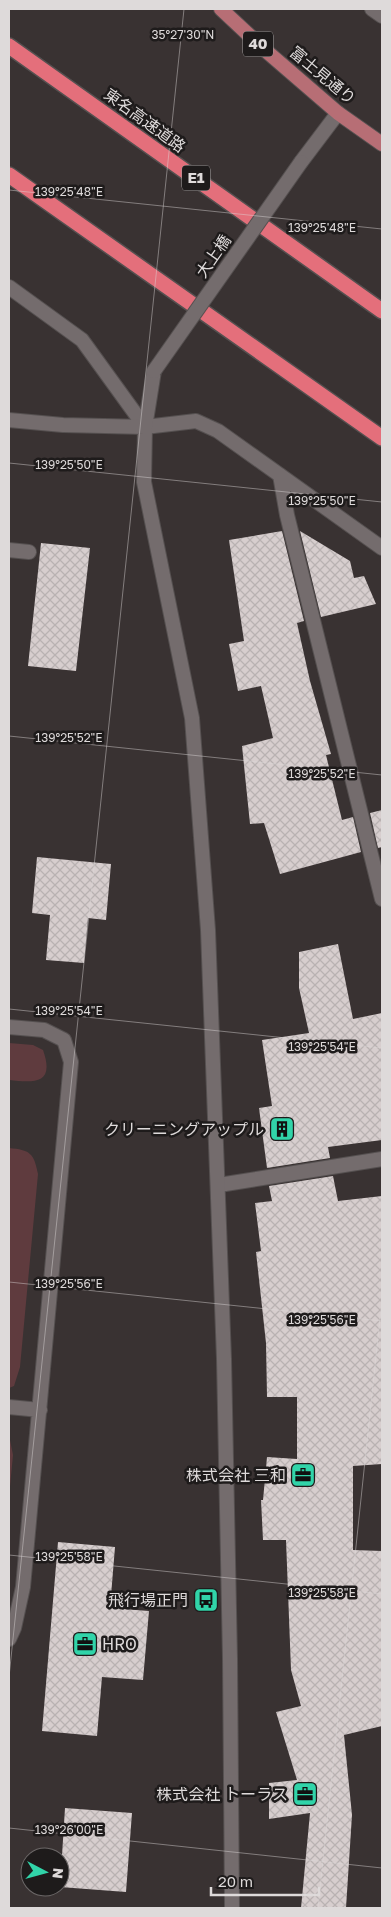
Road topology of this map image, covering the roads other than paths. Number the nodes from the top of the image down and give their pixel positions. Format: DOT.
graph roads {
  1 [pos="221,9"];
  2 [pos="372,9"];
  3 [pos="382,16"];
  4 [pos="9,46"];
  5 [pos="338,113"];
  6 [pos="382,144"];
  7 [pos="9,175"];
  8 [pos="9,287"];
  9 [pos="382,311"];
  10 [pos="9,420"];
  11 [pos="145,427"];
  12 [pos="382,438"];
  13 [pos="280,475"];
  14 [pos="382,548"];
  15 [pos="9,550"];
  16 [pos="29,552"];
  17 [pos="382,899"];
  18 [pos="9,1026"];
  19 [pos="382,1159"];
  20 [pos="219,1185"];
  21 [pos="9,1408"];
  22 [pos="40,1410"];
  23 [pos="9,1639"];
  24 [pos="232,1908"];
  1 -- 5 [label="main road, 富士見通り / 40"];
  2 -- 3 [label="street"];
  4 -- 9 [label="highway, 東名高速道路 / E1"];
  5 -- 6 [label="main road, 富士見通り / 40"];
  5 -- 11 [label="street, 大上橋, bridge"];
  7 -- 12 [label="highway"];
  8 -- 11 [label="street"];
  10 -- 11 [label="street"];
  11 -- 13 [label="street"];
  11 -- 20 [label="street"];
  13 -- 14 [label="street"];
  13 -- 17 [label="street"];
  15 -- 16 [label="street"];
  18 -- 22 [label="street"];
  19 -- 20 [label="street"];
  20 -- 24 [label="street"];
  21 -- 22 [label="street"];
  22 -- 23 [label="street"];
}
